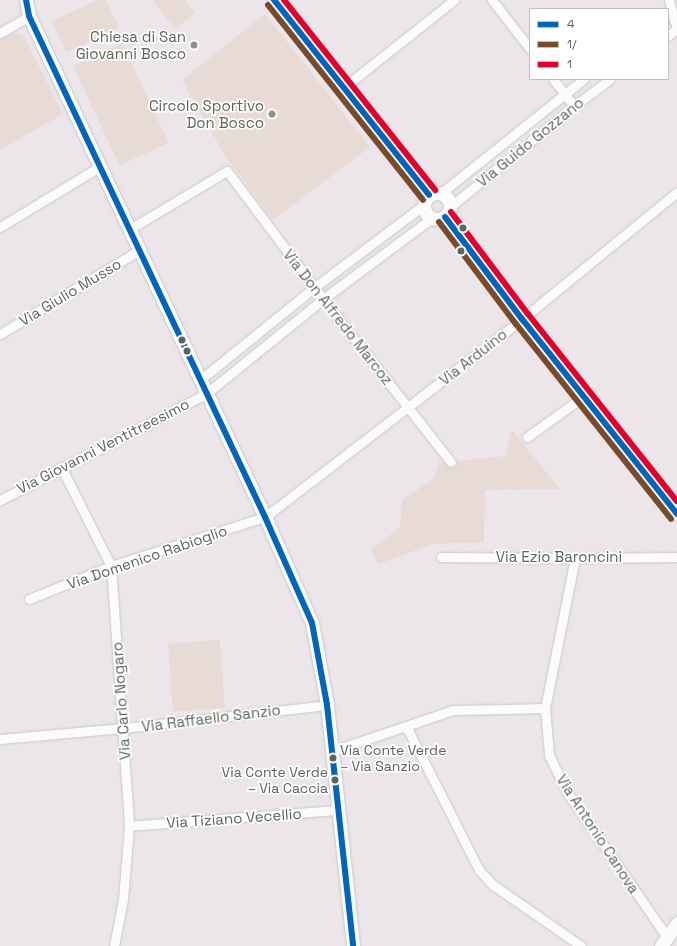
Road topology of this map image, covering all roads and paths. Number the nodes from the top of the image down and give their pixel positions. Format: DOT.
graph roads {
  1 [pos="26,0"];
  2 [pos="274,0"];
  3 [pos="454,0"];
  4 [pos="492,0"];
  5 [pos="669,0"];
  6 [pos="669,13"];
  7 [pos="29,16"];
  8 [pos="677,30"];
  9 [pos="0,33"];
  10 [pos="529,48"];
  11 [pos="554,80"];
  12 [pos="583,80"];
  13 [pos="609,80"];
  14 [pos="343,88"];
  15 [pos="565,94"];
  16 [pos="574,106"];
  17 [pos="99,167"];
  18 [pos="677,192"];
  19 [pos="431,198"];
  20 [pos="448,211"];
  21 [pos="432,218"];
  22 [pos="0,227"];
  23 [pos="130,229"];
  24 [pos="140,250"];
  25 [pos="315,287"];
  26 [pos="323,299"];
  27 [pos="522,319"];
  28 [pos="0,334"];
  29 [pos="200,380"];
  30 [pos="207,393"];
  31 [pos="584,396"];
  32 [pos="409,408"];
  33 [pos="527,438"];
  34 [pos="452,462"];
  35 [pos="61,468"];
  36 [pos="0,500"];
  37 [pos="677,514"];
  38 [pos="265,518"];
  39 [pos="441,557"];
  40 [pos="677,557"];
  41 [pos="575,558"];
  42 [pos="111,566"];
  43 [pos="29,599"];
  44 [pos="327,705"];
  45 [pos="545,708"];
  46 [pos="406,726"];
  47 [pos="123,728"];
  48 [pos="0,739"];
  49 [pos="332,751"];
  50 [pos="338,810"];
  51 [pos="129,826"];
  52 [pos="677,923"];
  53 [pos="664,942"];
  54 [pos="114,946"];
  55 [pos="353,946"];
  56 [pos="581,946"];
  1 -- 7 [label="street"];
  2 -- 14 [label="street"];
  3 -- 14 [label="street"];
  4 -- 10 [label="street"];
  5 -- 6 [label="street"];
  6 -- 8 [label="street"];
  7 -- 9 [label="street"];
  7 -- 17 [label="street"];
  11 -- 15 [label="street"];
  12 -- 15 [label="street, Via Guido Gozzano"];
  13 -- 16 [label="street, Via Guido Gozzano"];
  14 -- 19 [label="street"];
  15 -- 16 [label="street"];
  15 -- 19 [label="street, Via Guido Gozzano"];
  16 -- 20 [label="street, Via Guido Gozzano"];
  17 -- 22 [label="street"];
  17 -- 23 [label="street"];
  18 -- 27 [label="street, Via Arduino"];
  19 -- 20 [label="street"];
  19 -- 21 [label="street"];
  19 -- 25 [label="street, Via Guido Gozzano"];
  20 -- 21 [label="street"];
  20 -- 27 [label="street"];
  21 -- 26 [label="street, Via Giovanni Ventitreesimo"];
  23 -- 24 [label="street"];
  23 -- 25 [label="street, Via Don Alfredo Marcoz"];
  24 -- 28 [label="street, Via Giulio Musso"];
  24 -- 29 [label="street"];
  25 -- 26 [label="street, Via Don Alfredo Marcoz"];
  25 -- 29 [label="street, Via Guido Gozzano"];
  26 -- 30 [label="street, Via Giovanni Ventitreesimo"];
  26 -- 32 [label="street, Via Don Alfredo Marcoz"];
  27 -- 31 [label="street"];
  27 -- 32 [label="street, Via Arduino"];
  29 -- 30 [label="street"];
  30 -- 35 [label="street, Via Giovanni Ventitreesimo"];
  30 -- 38 [label="street"];
  31 -- 33 [label="street"];
  31 -- 37 [label="street"];
  32 -- 34 [label="street, Via Don Alfredo Marcoz"];
  32 -- 38 [label="street, Via Arduino"];
  35 -- 36 [label="street, Via Giovanni Ventitreesimo"];
  35 -- 42 [label="street, Via Carlo Nogaro"];
  38 -- 42 [label="street, Via Domenico Rabioglio"];
  38 -- 44 [label="street"];
  39 -- 41 [label="street, Via Ezio Baroncini"];
  40 -- 41 [label="street, Via Ezio Baroncini"];
  41 -- 45 [label="street, Via Antonio Canova"];
  42 -- 43 [label="street, Via Domenico Rabioglio"];
  42 -- 47 [label="street, Via Carlo Nogaro"];
  44 -- 47 [label="street, Via Raffaello Sanzio"];
  44 -- 49 [label="street"];
  45 -- 46 [label="street"];
  45 -- 53 [label="street, Via Antonio Canova"];
  46 -- 49 [label="street"];
  46 -- 56 [label="street"];
  47 -- 48 [label="street, Via Raffaello Sanzio"];
  47 -- 51 [label="street, Via Carlo Nogaro"];
  49 -- 50 [label="street"];
  50 -- 51 [label="street, Via Tiziano Vecellio"];
  50 -- 55 [label="street"];
  51 -- 54 [label="street, Via Carlo Nogaro"];
  52 -- 53 [label="street"];
}
